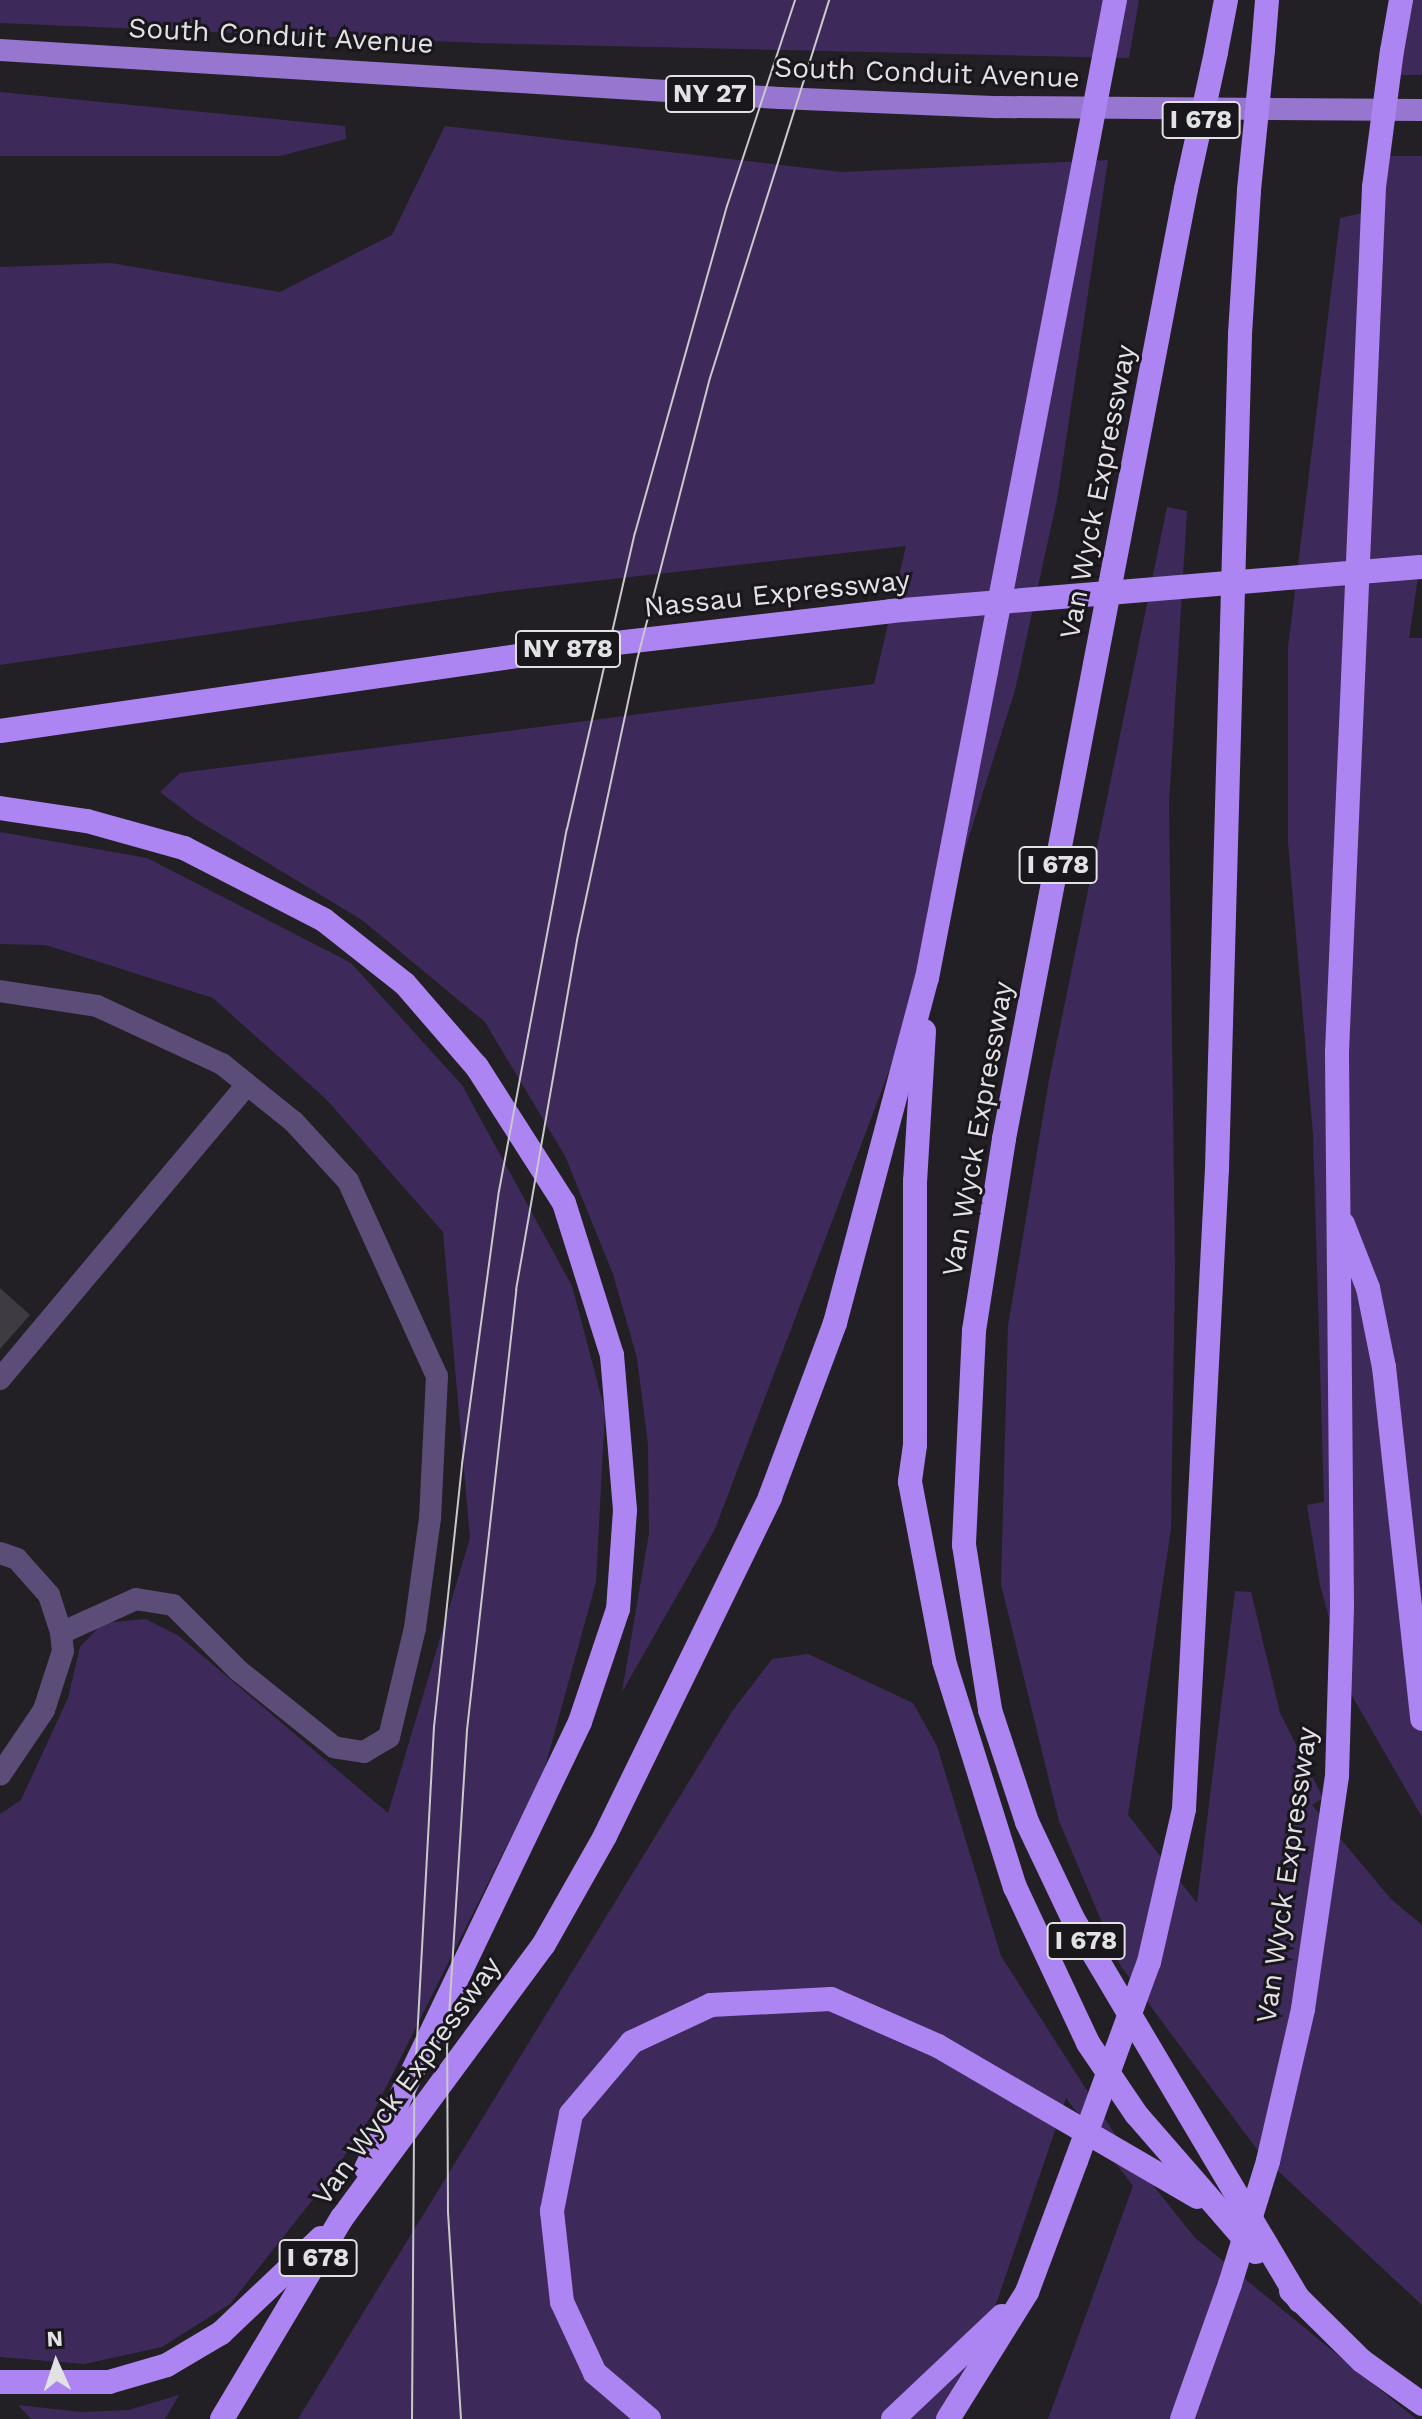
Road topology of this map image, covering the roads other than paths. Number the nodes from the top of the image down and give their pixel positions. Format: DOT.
graph roads {
  1 [pos="1115,0"];
  2 [pos="1226,0"];
  3 [pos="1267,0"];
  4 [pos="1401,0"];
  5 [pos="0,50"];
  6 [pos="1422,110"];
  7 [pos="1421,567"];
  8 [pos="0,731"];
  9 [pos="0,808"];
  10 [pos="927,978"];
  11 [pos="0,991"];
  12 [pos="247,1085"];
  13 [pos="1338,1210"];
  14 [pos="0,1379"];
  15 [pos="0,1553"];
  16 [pos="61,1633"];
  17 [pos="1422,1719"];
  18 [pos="0,1775"];
  19 [pos="1216,2208"];
  20 [pos="342,2218"];
  21 [pos="1027,2292"];
  22 [pos="1300,2301"];
  23 [pos="0,2382"];
  24 [pos="1422,2404"];
  25 [pos="222,2419"];
  26 [pos="649,2419"];
  27 [pos="893,2419"];
  28 [pos="948,2419"];
  29 [pos="1182,2419"];
  1 -- 10 [label="highway, bridge"];
  2 -- 22 [label="highway, Van Wyck Expressway / I 678, bridge"];
  3 -- 21 [label="highway, bridge"];
  4 -- 13 [label="highway, Van Wyck Expressway, bridge"];
  5 -- 6 [label="main road, South Conduit Avenue / NY 27"];
  7 -- 8 [label="highway, Nassau Expressway / NY 878, bridge"];
  9 -- 20 [label="highway"];
  10 -- 19 [label="highway"];
  10 -- 20 [label="highway, Van Wyck Expressway / I 678"];
  11 -- 12 [label="lane"];
  12 -- 14 [label="lane"];
  12 -- 16 [label="lane"];
  13 -- 17 [label="highway"];
  13 -- 29 [label="highway, Van Wyck Expressway, bridge"];
  15 -- 16 [label="lane"];
  16 -- 18 [label="lane"];
  19 -- 22 [label="highway"];
  19 -- 26 [label="highway"];
  20 -- 23 [label="highway"];
  20 -- 25 [label="highway, Van Wyck Expressway / I 678"];
  21 -- 27 [label="highway"];
  21 -- 28 [label="highway"];
  22 -- 24 [label="highway"];
}
